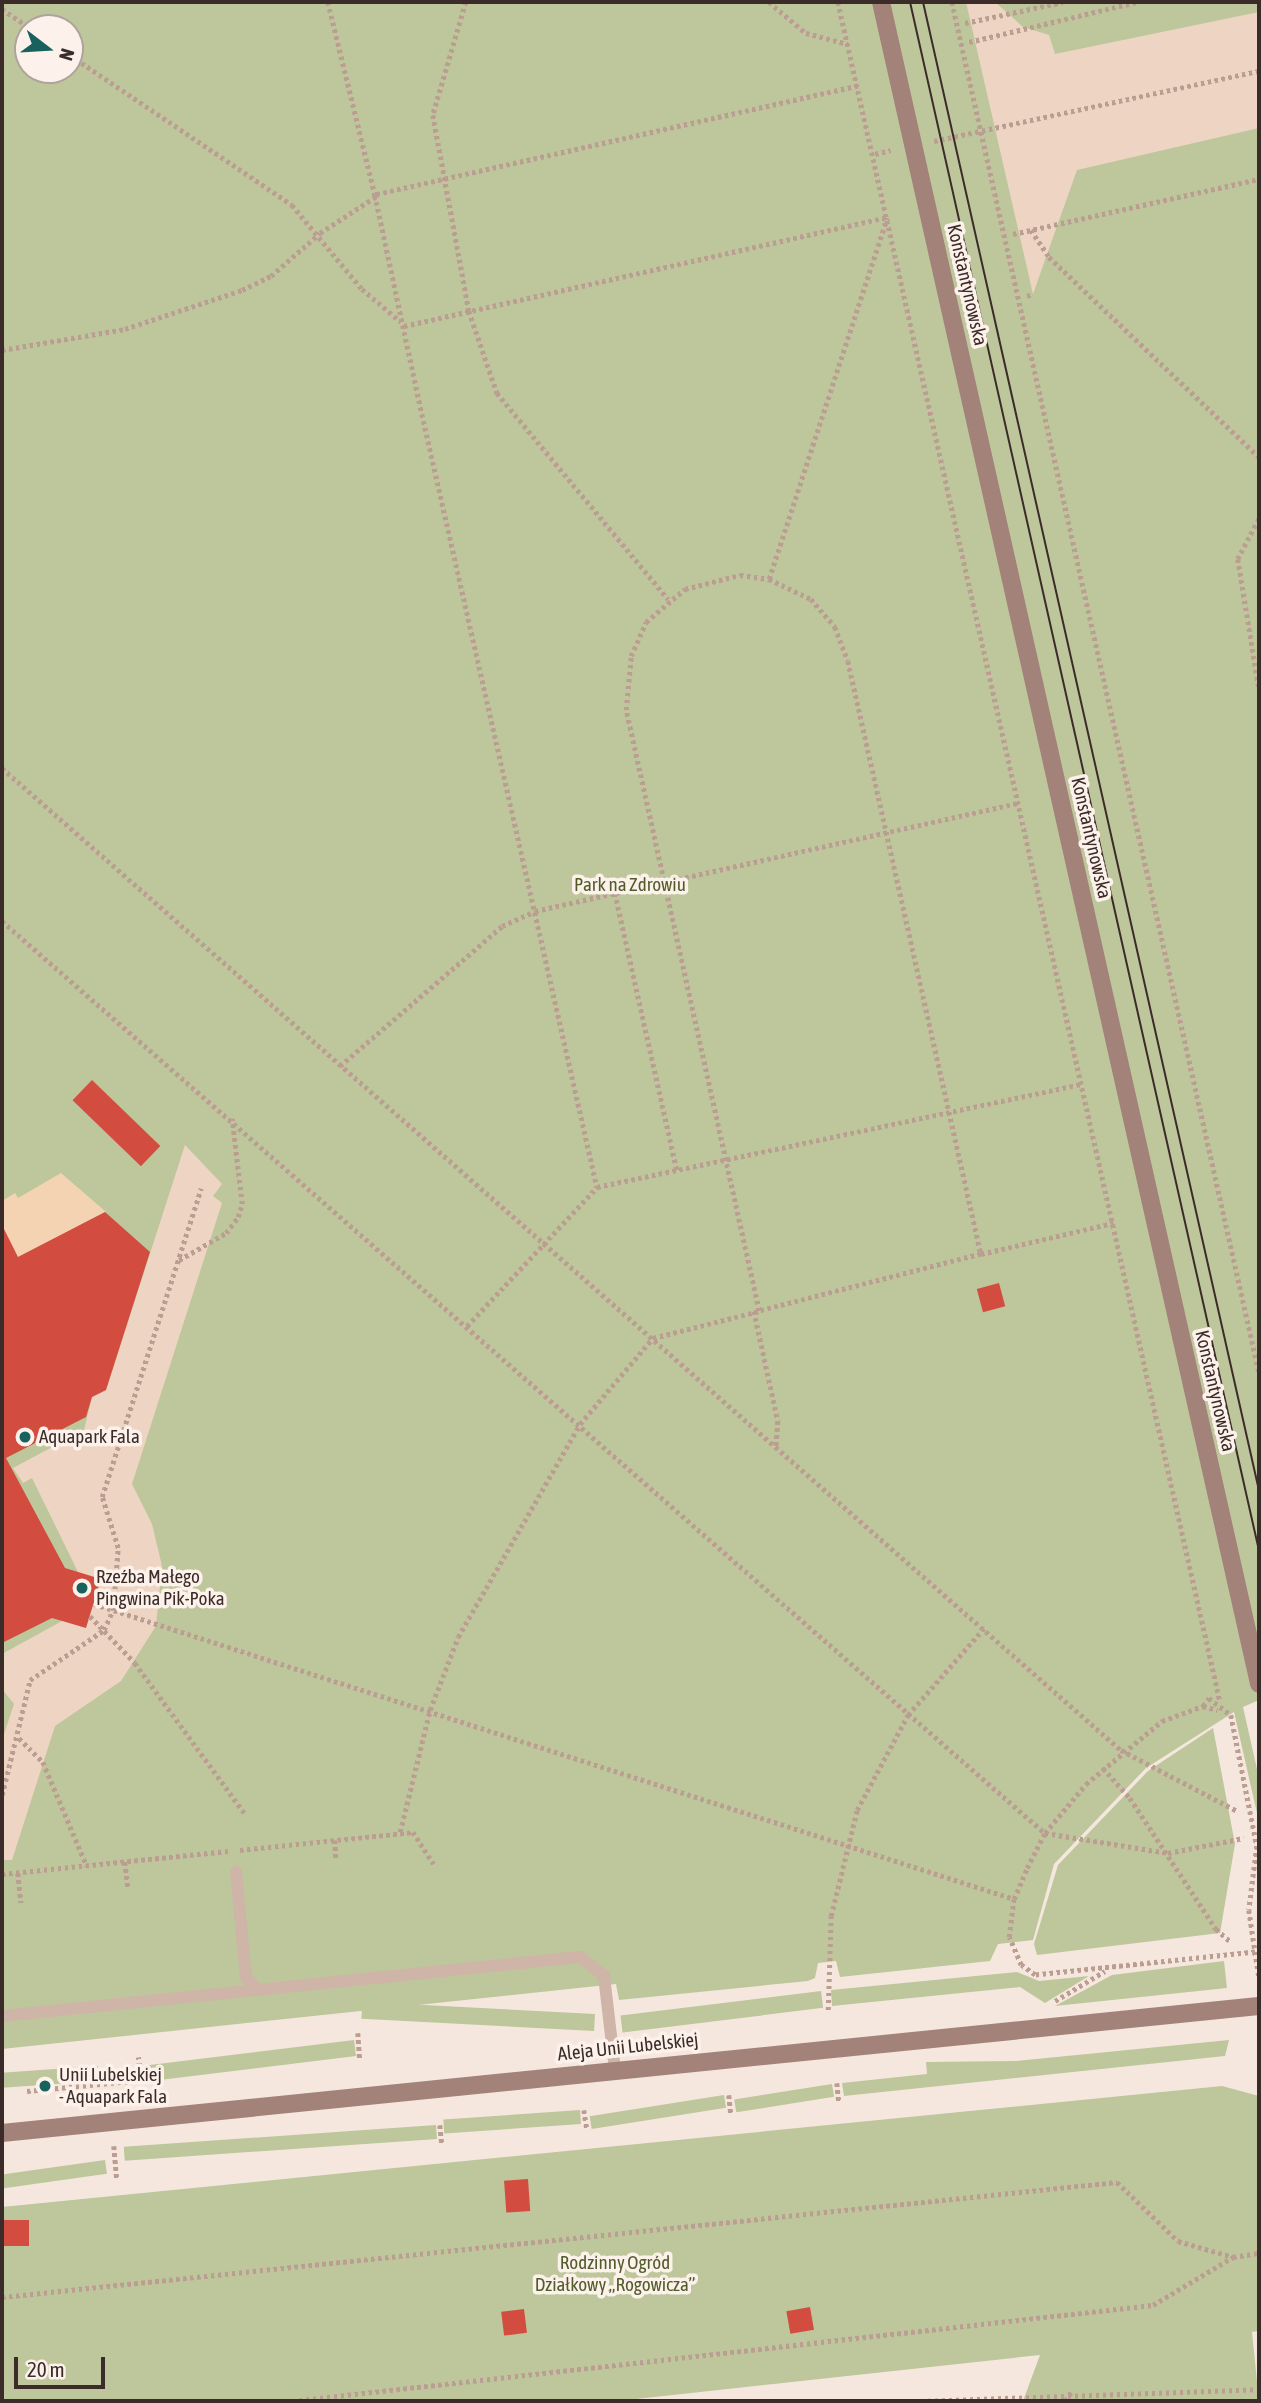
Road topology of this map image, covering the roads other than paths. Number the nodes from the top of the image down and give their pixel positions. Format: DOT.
graph roads {
  1 [pos="881,2"];
  2 [pos="1259,1684"];
  3 [pos="236,1872"];
  4 [pos="258,1990"];
  5 [pos="1259,2006"];
  6 [pos="2,2016"];
  7 [pos="615,2069"];
  8 [pos="2,2133"];
  1 -- 2 [label="main road, Konstantynowska"];
  3 -- 4 [label="lane"];
  4 -- 6 [label="lane"];
  4 -- 7 [label="lane"];
  5 -- 7 [label="main road, Aleja Unii Lubelskiej"];
  7 -- 8 [label="main road, Aleja Unii Lubelskiej"];
}
